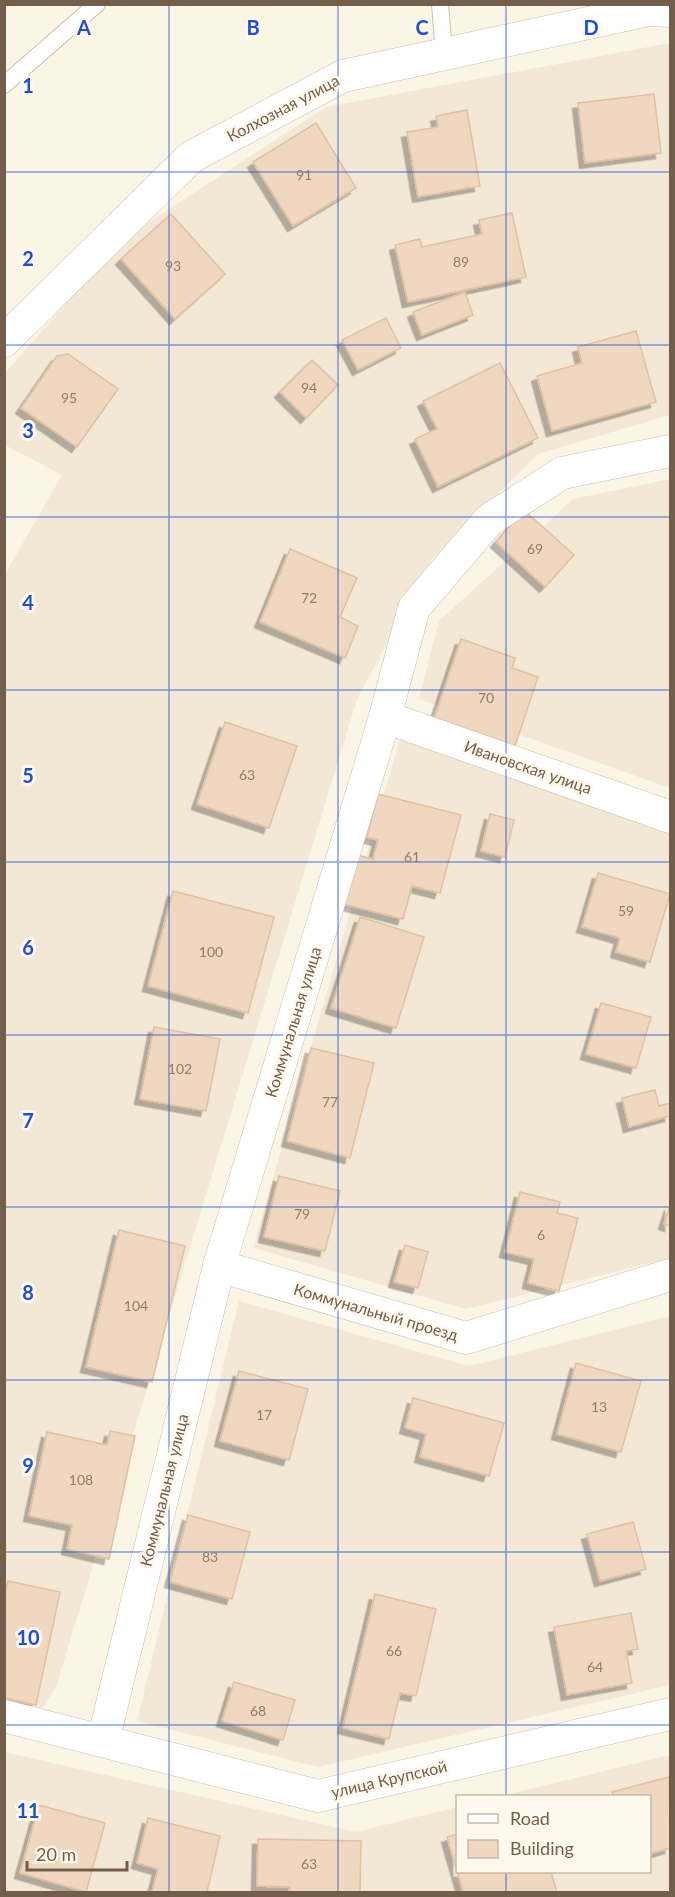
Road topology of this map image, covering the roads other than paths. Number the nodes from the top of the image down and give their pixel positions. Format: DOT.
graph roads {
  1 [pos="97,4"];
  2 [pos="440,4"];
  3 [pos="656,8"];
  4 [pos="444,54"];
  5 [pos="12,72"];
  6 [pos="4,85"];
  7 [pos="4,341"];
  8 [pos="670,451"];
  9 [pos="385,717"];
  10 [pos="670,817"];
  11 [pos="219,1266"];
  12 [pos="670,1275"];
  13 [pos="670,1714"];
  14 [pos="4,1716"];
  15 [pos="103,1741"];
  1 -- 5 [label="lane"];
  2 -- 4 [label="lane"];
  3 -- 4 [label="street, Колхозная улица"];
  4 -- 7 [label="street, Колхозная улица"];
  5 -- 6 [label="lane"];
  8 -- 9 [label="street, Коммунальная улица"];
  9 -- 10 [label="street, Ивановская улица"];
  9 -- 11 [label="street, Коммунальная улица"];
  11 -- 12 [label="street, Коммунальный проезд"];
  11 -- 15 [label="street, Коммунальная улица"];
  13 -- 15 [label="street, улица Крупской"];
  14 -- 15 [label="street, улица Крупской"];
}
